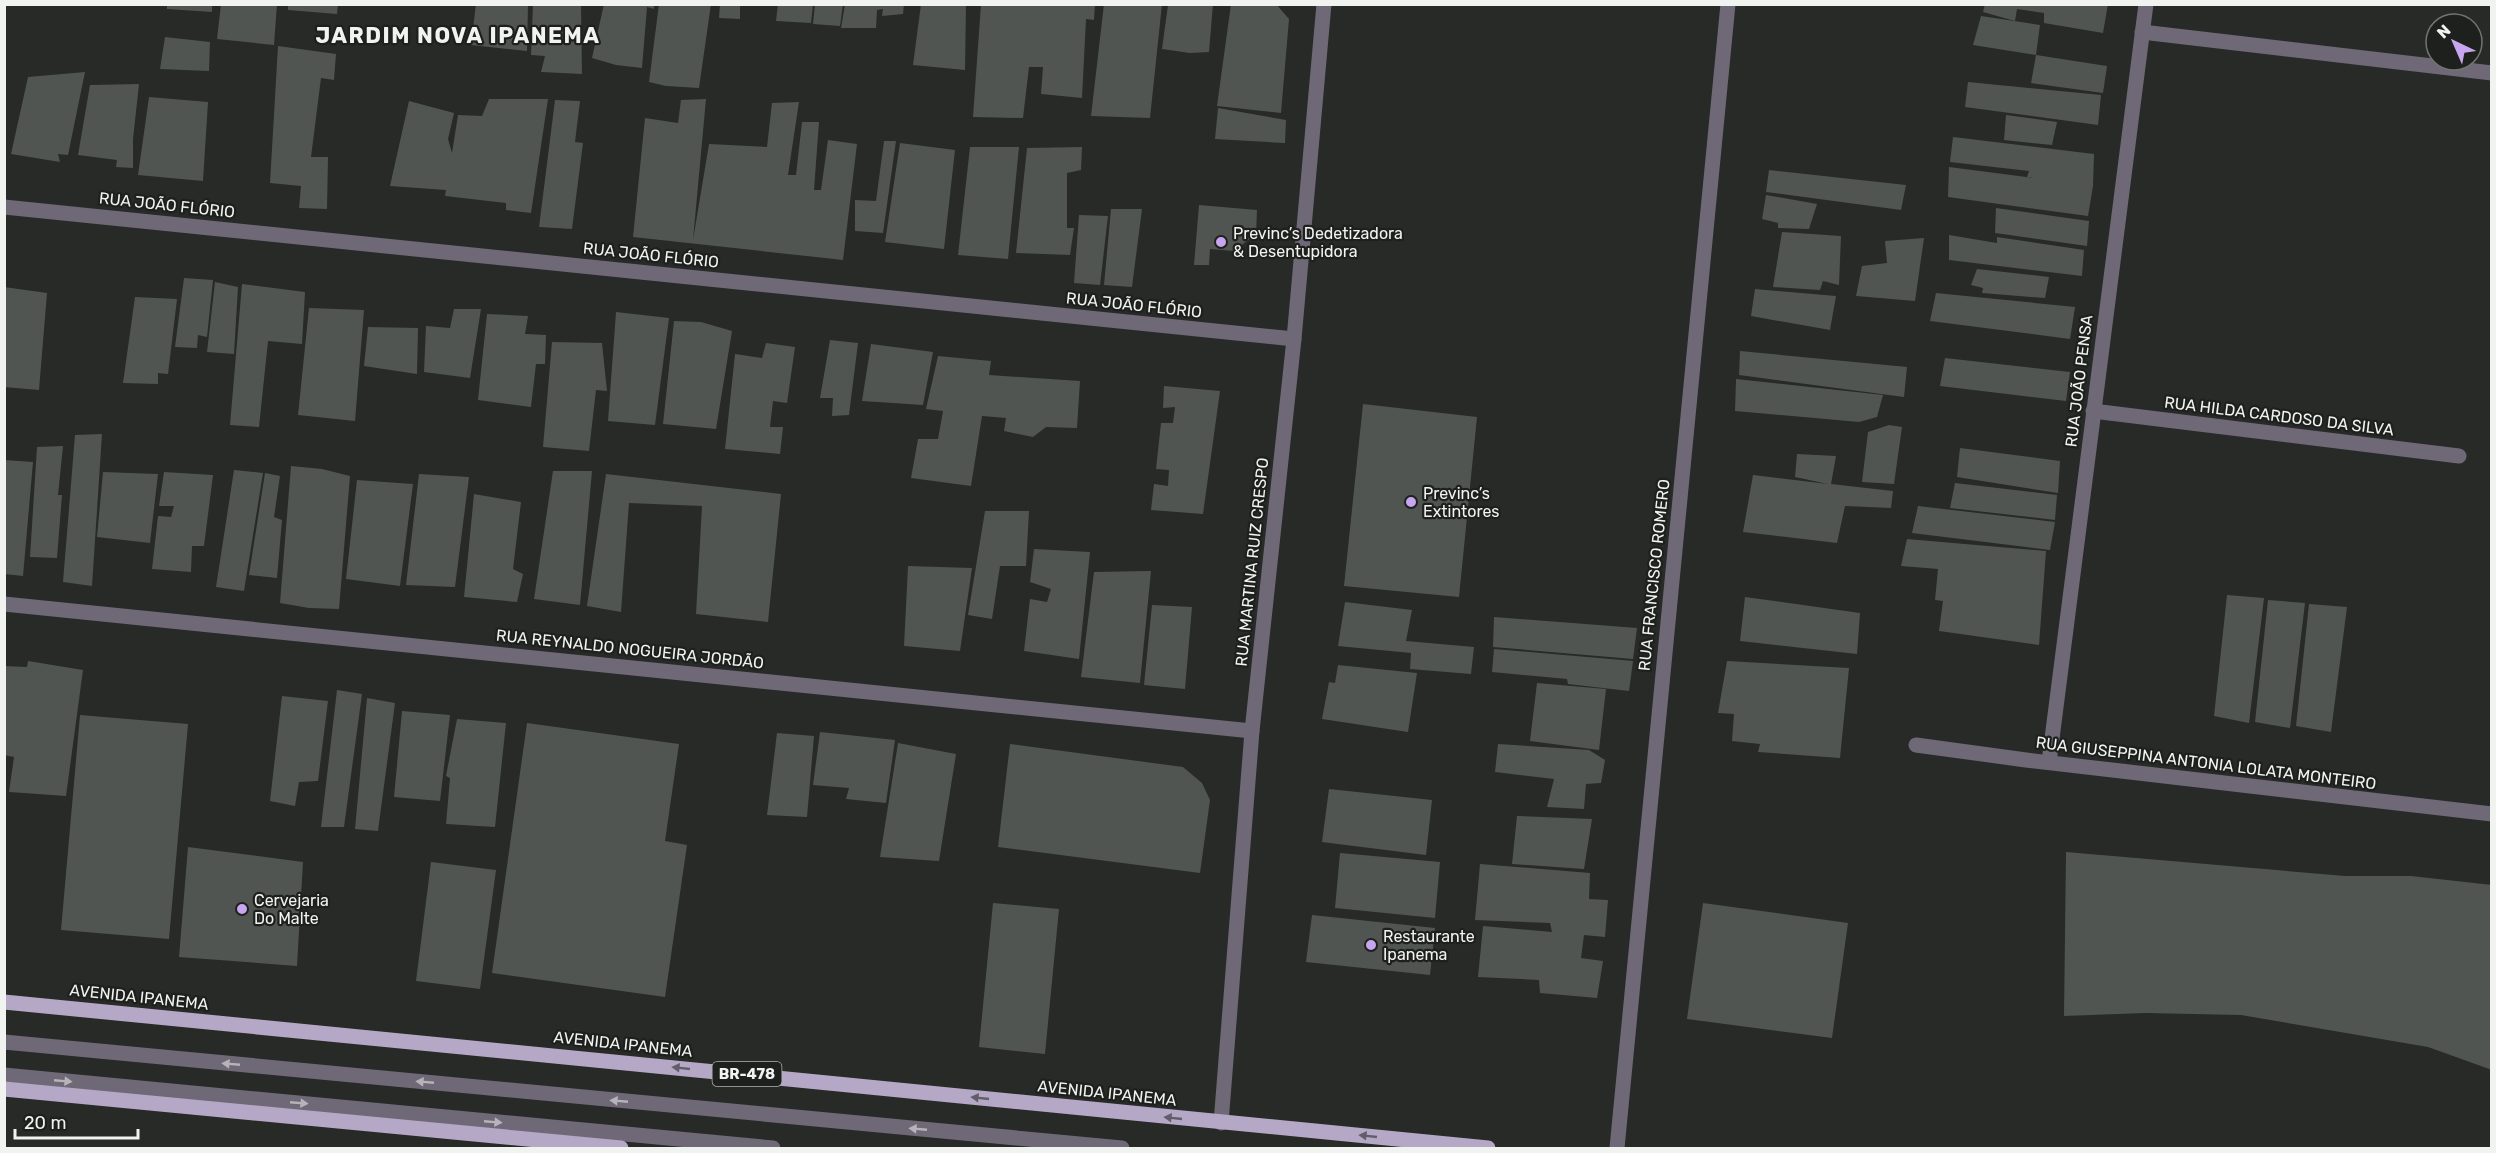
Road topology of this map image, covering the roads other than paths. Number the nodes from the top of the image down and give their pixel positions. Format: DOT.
graph roads {
  1 [pos="1324,4"];
  2 [pos="1728,4"];
  3 [pos="2146,4"];
  4 [pos="2142,32"];
  5 [pos="2492,73"];
  6 [pos="4,207"];
  7 [pos="1294,339"];
  8 [pos="2093,411"];
  9 [pos="2459,456"];
  10 [pos="4,604"];
  11 [pos="1252,731"];
  12 [pos="1916,745"];
  13 [pos="2049,762"];
  14 [pos="2492,814"];
  15 [pos="4,1002"];
  16 [pos="4,1042"];
  17 [pos="4,1075"];
  18 [pos="4,1089"];
  19 [pos="1221,1123"];
  20 [pos="621,1149"];
  21 [pos="773,1149"];
  22 [pos="1122,1149"];
  23 [pos="1488,1149"];
  24 [pos="1617,1149"];
  1 -- 7 [label="street, RUA MARTINA RUIZ CRESPO"];
  2 -- 24 [label="street, RUA FRANCISCO ROMERO"];
  3 -- 4 [label="street, RUA JOÃO PENSA"];
  4 -- 5 [label="street"];
  4 -- 8 [label="street, RUA JOÃO PENSA"];
  6 -- 7 [label="street, RUA JOÃO FLÓRIO"];
  7 -- 11 [label="street, RUA MARTINA RUIZ CRESPO"];
  8 -- 9 [label="street, RUA HILDA CARDOSO DA SILVA"];
  8 -- 13 [label="street, RUA JOÃO PENSA"];
  10 -- 11 [label="street, RUA REYNALDO NOGUEIRA JORDÃO"];
  11 -- 19 [label="street, RUA MARTINA RUIZ CRESPO"];
  12 -- 13 [label="street, RUA GIUSEPPINA ANTONIA LOLATA MONTEIRO"];
  13 -- 14 [label="street, RUA GIUSEPPINA ANTONIA LOLATA MONTEIRO"];
  19 -- 15 [label="main road, AVENIDA IPANEMA / BR-478, one-way"];
  22 -- 16 [label="street, one-way"];
  17 -- 21 [label="street, one-way"];
  18 -- 20 [label="main road"];
  23 -- 19 [label="main road, AVENIDA IPANEMA / BR-478, one-way"];
}
